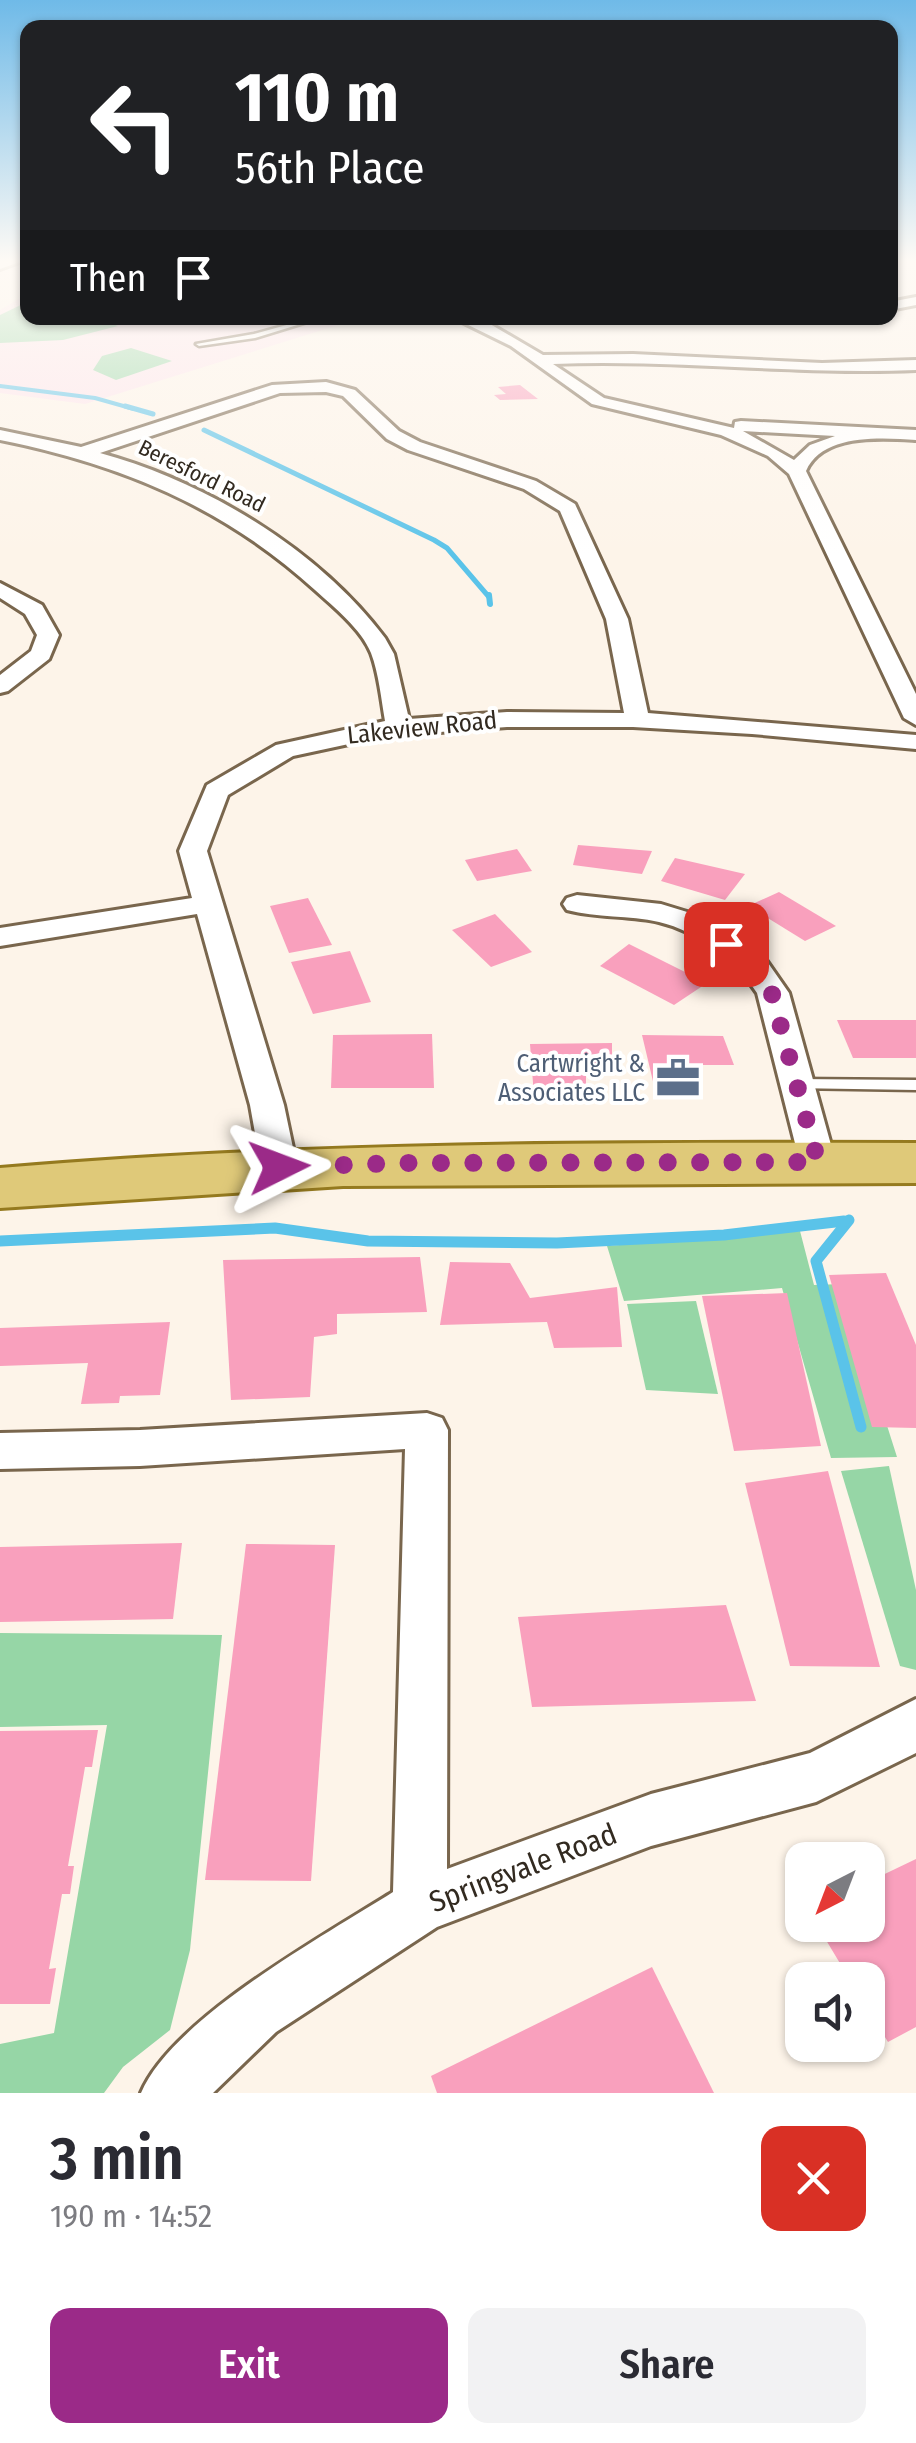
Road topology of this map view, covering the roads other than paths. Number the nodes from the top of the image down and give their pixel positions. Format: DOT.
graph roads {
  1 [pos="540,360"];
  2 [pos="916,365"];
  3 [pos="709,424"];
  4 [pos="916,434"];
  5 [pos="0,435"];
  6 [pos="866,435"];
  7 [pos="84,452"];
  8 [pos="797,470"];
  9 [pos="0,590"];
  10 [pos="0,686"];
  11 [pos="916,718"];
  12 [pos="638,720"];
  13 [pos="398,725"];
  14 [pos="916,742"];
  15 [pos="208,904"];
  16 [pos="577,904"];
  17 [pos="0,937"];
  18 [pos="796,1084"];
  19 [pos="916,1086"];
  20 [pos="818,1162"];
  21 [pos="916,1163"];
  22 [pos="279,1167"];
  23 [pos="0,1188"];
  24 [pos="0,1451"];
  25 [pos="916,1723"];
  26 [pos="420,1906"];
  27 [pos="171,2093"];
  1 -- 2 [label="street"];
  1 -- 3 [label="street"];
  3 -- 6 [label="street"];
  3 -- 8 [label="street"];
  4 -- 6 [label="street"];
  5 -- 7 [label="street, Beresford Road"];
  6 -- 8 [label="street"];
  7 -- 12 [label="street"];
  7 -- 13 [label="street, Beresford Road"];
  8 -- 11 [label="street"];
  9 -- 10 [label="street"];
  12 -- 13 [label="street, Lakeview Road"];
  12 -- 14 [label="street, Lakeview Road"];
  13 -- 15 [label="street, Lakeview Road"];
  15 -- 17 [label="street"];
  15 -- 22 [label="street, Lakeview Road"];
  16 -- 18 [label="street"];
  18 -- 19 [label="lane"];
  18 -- 20 [label="street"];
  20 -- 21 [label="main road"];
  20 -- 22 [label="main road"];
  22 -- 23 [label="main road"];
  24 -- 26 [label="street"];
  25 -- 26 [label="street, Springvale Road"];
  26 -- 27 [label="street, Springvale Road"];
}
